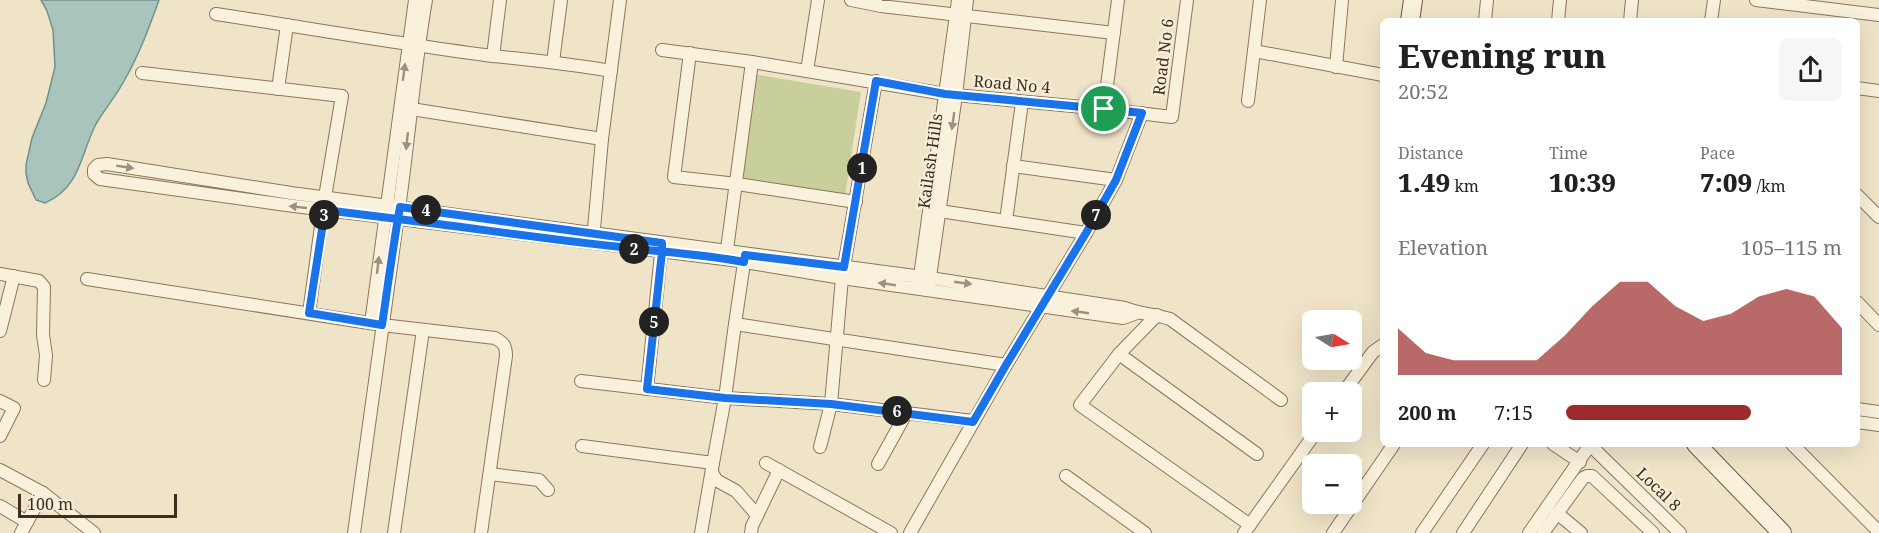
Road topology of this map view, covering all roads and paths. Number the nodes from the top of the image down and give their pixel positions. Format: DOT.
graph roads {
  1 [pos="415,0"];
  2 [pos="426,0"];
  3 [pos="500,0"];
  4 [pos="561,0"];
  5 [pos="620,0"];
  6 [pos="818,0"];
  7 [pos="851,0"];
  8 [pos="958,0"];
  9 [pos="967,0"];
  10 [pos="1118,0"];
  11 [pos="1187,0"];
  12 [pos="1260,0"];
  13 [pos="1342,0"];
  14 [pos="1413,0"];
  15 [pos="1487,0"];
  16 [pos="1560,0"];
  17 [pos="1632,0"];
  18 [pos="1714,0"];
  19 [pos="1756,0"];
  20 [pos="881,3"];
  21 [pos="216,14"];
  22 [pos="961,15"];
  23 [pos="1835,15"];
  24 [pos="1879,15"];
  25 [pos="1410,18"];
  26 [pos="1485,18"];
  27 [pos="1558,18"];
  28 [pos="1630,18"];
  29 [pos="1711,18"];
  30 [pos="287,25"];
  31 [pos="1114,33"];
  32 [pos="413,44"];
  33 [pos="662,50"];
  34 [pos="1254,51"];
  35 [pos="690,53"];
  36 [pos="493,56"];
  37 [pos="553,62"];
  38 [pos="752,62"];
  39 [pos="1336,67"];
  40 [pos="807,70"];
  41 [pos="611,71"];
  42 [pos="142,73"];
  43 [pos="1380,74"];
  44 [pos="876,81"];
  45 [pos="1860,88"];
  46 [pos="278,89"];
  47 [pos="1879,91"];
  48 [pos="950,94"];
  49 [pos="1022,102"];
  50 [pos="1248,102"];
  51 [pos="405,108"];
  52 [pos="1104,109"];
  53 [pos="1142,113"];
  54 [pos="1172,117"];
  55 [pos="602,139"];
  56 [pos="1013,166"];
  57 [pos="1116,180"];
  58 [pos="737,184"];
  59 [pos="1860,198"];
  60 [pos="856,202"];
  61 [pos="325,204"];
  62 [pos="385,211"];
  63 [pos="934,211"];
  64 [pos="399,213"];
  65 [pos="1879,217"];
  66 [pos="1006,221"];
  67 [pos="1086,233"];
  68 [pos="593,239"];
  69 [pos="662,248"];
  70 [pos="727,255"];
  71 [pos="744,258"];
  72 [pos="843,272"];
  73 [pos="0,274"];
  74 [pos="14,276"];
  75 [pos="87,279"];
  76 [pos="924,284"];
  77 [pos="1045,301"];
  78 [pos="1860,305"];
  79 [pos="309,313"];
  80 [pos="1157,315"];
  81 [pos="376,324"];
  82 [pos="735,324"];
  83 [pos="1879,326"];
  84 [pos="423,330"];
  85 [pos="0,331"];
  86 [pos="837,341"];
  87 [pos="1380,347"];
  88 [pos="1119,354"];
  89 [pos="1006,365"];
  90 [pos="44,380"];
  91 [pos="581,381"];
  92 [pos="1351,382"];
  93 [pos="647,389"];
  94 [pos="725,398"];
  95 [pos="1281,400"];
  96 [pos="0,401"];
  97 [pos="831,404"];
  98 [pos="1860,409"];
  99 [pos="907,412"];
  100 [pos="973,422"];
  101 [pos="1860,422"];
  102 [pos="1878,422"];
  103 [pos="0,436"];
  104 [pos="1309,442"];
  105 [pos="582,446"];
  106 [pos="820,447"];
  107 [pos="1392,447"];
  108 [pos="1481,447"];
  109 [pos="1520,447"];
  110 [pos="1558,447"];
  111 [pos="1589,447"];
  112 [pos="1592,447"];
  113 [pos="1699,447"];
  114 [pos="1795,447"];
  115 [pos="1257,454"];
  116 [pos="1580,462"];
  117 [pos="766,463"];
  118 [pos="878,464"];
  119 [pos="713,467"];
  120 [pos="0,470"];
  121 [pos="779,470"];
  122 [pos="490,474"];
  123 [pos="1066,476"];
  124 [pos="548,490"];
  125 [pos="43,493"];
  126 [pos="0,506"];
  127 [pos="1557,513"];
  128 [pos="758,515"];
  129 [pos="1247,529"];
  130 [pos="23,530"];
  131 [pos="1879,532"];
  132 [pos="94,533"];
  133 [pos="354,533"];
  134 [pos="394,533"];
  135 [pos="481,533"];
  136 [pos="701,533"];
  137 [pos="751,533"];
  138 [pos="891,533"];
  139 [pos="910,533"];
  140 [pos="1145,533"];
  141 [pos="1333,533"];
  142 [pos="1422,533"];
  143 [pos="1463,533"];
  144 [pos="1529,533"];
  145 [pos="1543,533"];
  146 [pos="1581,533"];
  147 [pos="1653,533"];
  148 [pos="1680,533"];
  149 [pos="1782,533"];
  1 -- 32 [label="street"];
  2 -- 32 [label="street"];
  3 -- 36 [label="street"];
  4 -- 37 [label="street"];
  5 -- 41 [label="street"];
  6 -- 40 [label="street"];
  7 -- 20 [label="street"];
  8 -- 22 [label="street"];
  9 -- 22 [label="street, Kailash Hills"];
  10 -- 31 [label="street"];
  11 -- 54 [label="street, Road No 6"];
  12 -- 34 [label="street"];
  13 -- 39 [label="street"];
  14 -- 25 [label="main road"];
  15 -- 26 [label="street"];
  16 -- 27 [label="street"];
  17 -- 28 [label="street"];
  18 -- 29 [label="street"];
  19 -- 23 [label="street"];
  20 -- 22 [label="street"];
  21 -- 30 [label="street"];
  22 -- 31 [label="street"];
  22 -- 48 [label="street, Kailash Hills"];
  23 -- 24 [label="street"];
  30 -- 32 [label="street"];
  30 -- 46 [label="street"];
  31 -- 52 [label="street"];
  32 -- 36 [label="street"];
  32 -- 51 [label="street"];
  33 -- 35 [label="street, Road No 4"];
  34 -- 39 [label="street"];
  34 -- 50 [label="street"];
  35 -- 38 [label="street, Road No 4"];
  35 -- 58 [label="street"];
  36 -- 37 [label="street"];
  37 -- 41 [label="street"];
  38 -- 40 [label="street, Road No 4"];
  38 -- 58 [label="street"];
  39 -- 43 [label="street"];
  40 -- 44 [label="street, Road No 4"];
  41 -- 55 [label="street"];
  42 -- 46 [label="street"];
  44 -- 48 [label="street, Road No 4"];
  44 -- 60 [label="street"];
  45 -- 47 [label="street"];
  46 -- 61 [label="street"];
  48 -- 49 [label="street, Road No 4"];
  48 -- 63 [label="street, Kailash Hills"];
  49 -- 52 [label="street, Road No 4"];
  49 -- 56 [label="street"];
  51 -- 55 [label="street"];
  51 -- 62 [label="street"];
  51 -- 64 [label="street, one-way"];
  52 -- 53 [label="street, Road No 4"];
  53 -- 54 [label="street, Road No 4"];
  53 -- 57 [label="street"];
  55 -- 68 [label="street"];
  56 -- 57 [label="street"];
  56 -- 66 [label="street"];
  57 -- 67 [label="street"];
  58 -- 60 [label="street"];
  58 -- 70 [label="street"];
  59 -- 65 [label="street"];
  60 -- 72 [label="street"];
  61 -- 61 [label="street, one-way"];
  61 -- 62 [label="street"];
  61 -- 79 [label="street"];
  62 -- 64 [label="street"];
  81 -- 62 [label="street, one-way"];
  63 -- 66 [label="street"];
  63 -- 76 [label="street, Kailash Hills"];
  64 -- 68 [label="street"];
  64 -- 81 [label="street"];
  66 -- 67 [label="street"];
  67 -- 77 [label="street"];
  68 -- 69 [label="street"];
  69 -- 70 [label="street"];
  69 -- 93 [label="street"];
  70 -- 71 [label="street"];
  71 -- 72 [label="street"];
  71 -- 82 [label="street"];
  72 -- 76 [label="street"];
  72 -- 86 [label="street"];
  73 -- 74 [label="street"];
  74 -- 85 [label="street"];
  74 -- 90 [label="street"];
  75 -- 79 [label="street"];
  76 -- 77 [label="street"];
  77 -- 80 [label="street"];
  77 -- 89 [label="street"];
  78 -- 83 [label="street"];
  79 -- 81 [label="street"];
  80 -- 88 [label="street"];
  80 -- 95 [label="street"];
  81 -- 84 [label="street"];
  81 -- 133 [label="street"];
  82 -- 86 [label="street"];
  82 -- 94 [label="street"];
  84 -- 122 [label="street"];
  84 -- 134 [label="street"];
  86 -- 89 [label="street"];
  86 -- 97 [label="street"];
  87 -- 92 [label="street"];
  88 -- 115 [label="street"];
  88 -- 129 [label="street"];
  89 -- 100 [label="street"];
  91 -- 93 [label="street"];
  93 -- 94 [label="street"];
  94 -- 97 [label="street"];
  94 -- 119 [label="street"];
  96 -- 103 [label="street"];
  97 -- 99 [label="street"];
  97 -- 106 [label="street"];
  98 -- 102 [label="street"];
  99 -- 100 [label="street"];
  99 -- 118 [label="street"];
  100 -- 139 [label="street"];
  101 -- 102 [label="street"];
  104 -- 129 [label="street"];
  105 -- 119 [label="street"];
  107 -- 141 [label="street"];
  108 -- 142 [label="street"];
  109 -- 143 [label="street"];
  110 -- 116 [label="street"];
  111 -- 116 [label="street"];
  112 -- 148 [label="street, Local 8"];
  113 -- 149 [label="main road"];
  114 -- 131 [label="street"];
  116 -- 144 [label="street"];
  117 -- 121 [label="street"];
  119 -- 128 [label="street"];
  119 -- 136 [label="street"];
  120 -- 125 [label="street"];
  121 -- 128 [label="street"];
  121 -- 138 [label="street"];
  122 -- 124 [label="street"];
  122 -- 135 [label="street"];
  123 -- 140 [label="street"];
  125 -- 130 [label="street"];
  125 -- 132 [label="street"];
  126 -- 130 [label="street"];
  127 -- 145 [label="street"];
  127 -- 146 [label="street"];
  127 -- 147 [label="street"];
  128 -- 137 [label="street"];
}
